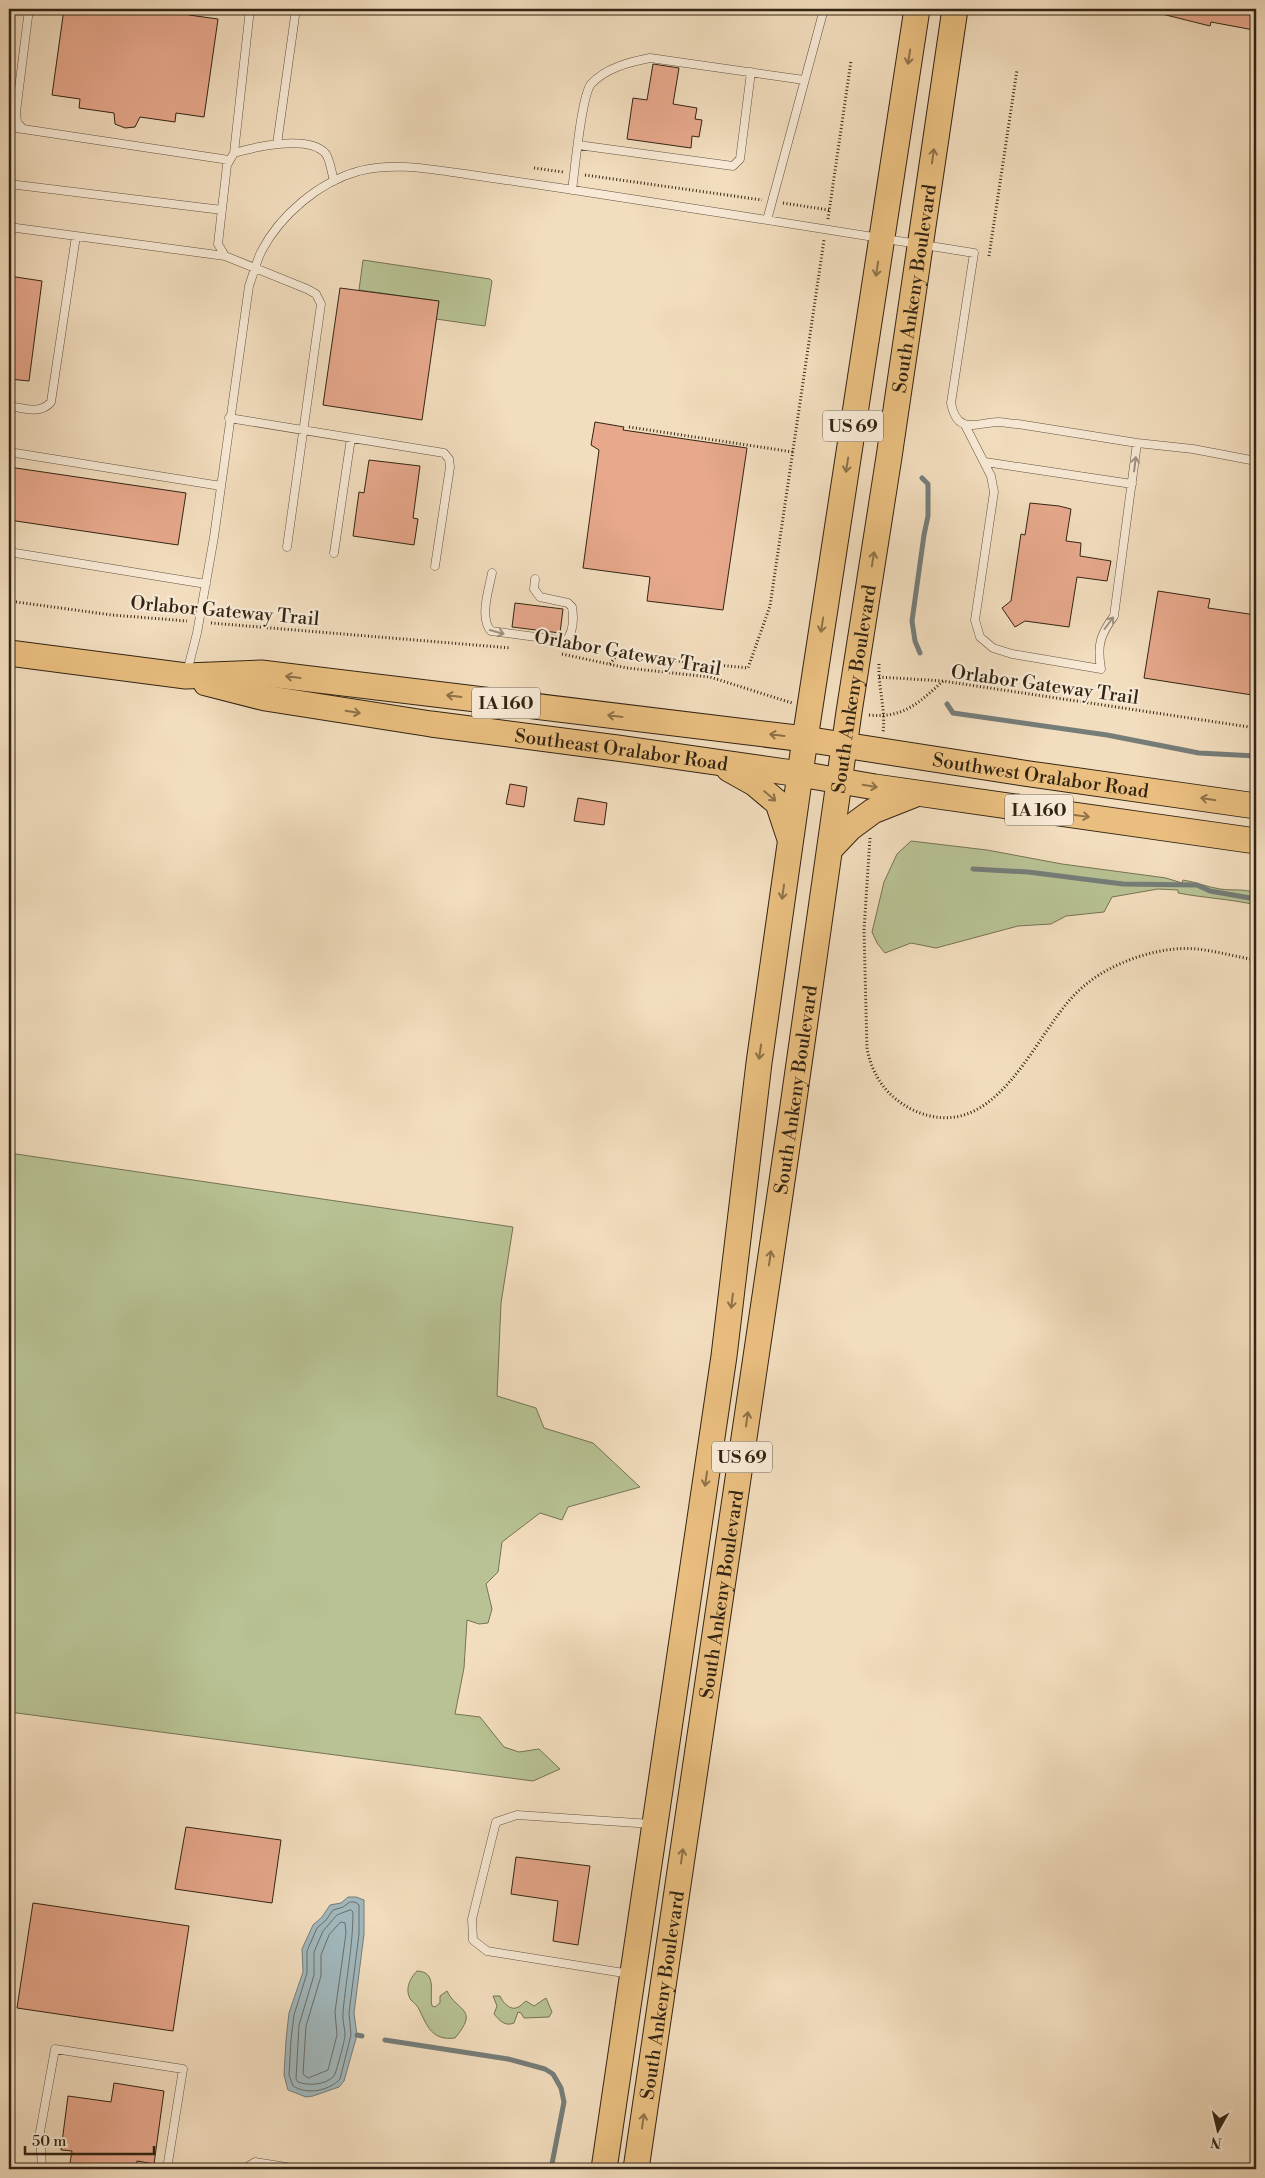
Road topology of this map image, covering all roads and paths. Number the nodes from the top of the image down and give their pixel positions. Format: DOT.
graph roads {
  1 [pos="29,9"];
  2 [pos="250,9"];
  3 [pos="296,9"];
  4 [pos="824,9"];
  5 [pos="917,9"];
  6 [pos="955,9"];
  7 [pos="851,60"];
  8 [pos="1017,70"];
  9 [pos="751,72"];
  10 [pos="804,80"];
  11 [pos="9,127"];
  12 [pos="24,129"];
  13 [pos="277,144"];
  14 [pos="578,145"];
  15 [pos="231,156"];
  16 [pos="534,168"];
  17 [pos="574,174"];
  18 [pos="334,181"];
  19 [pos="9,184"];
  20 [pos="572,190"];
  21 [pos="772,201"];
  22 [pos="222,210"];
  23 [pos="829,210"];
  24 [pos="767,220"];
  25 [pos="9,227"];
  26 [pos="826,228"];
  27 [pos="76,236"];
  28 [pos="882,238"];
  29 [pos="920,244"];
  30 [pos="225,256"];
  31 [pos="989,256"];
  32 [pos="256,267"];
  33 [pos="9,406"];
  34 [pos="229,418"];
  35 [pos="965,425"];
  36 [pos="629,427"];
  37 [pos="303,430"];
  38 [pos="351,438"];
  39 [pos="1138,443"];
  40 [pos="9,452"];
  41 [pos="793,452"];
  42 [pos="1256,461"];
  43 [pos="984,462"];
  44 [pos="1132,484"];
  45 [pos="221,486"];
  46 [pos="287,547"];
  47 [pos="9,552"];
  48 [pos="334,553"];
  49 [pos="435,566"];
  50 [pos="492,573"];
  51 [pos="535,579"];
  52 [pos="206,584"];
  53 [pos="9,601"];
  54 [pos="199,622"];
  55 [pos="517,648"];
  56 [pos="9,653"];
  57 [pos="554,653"];
  58 [pos="879,661"];
  59 [pos="609,664"];
  60 [pos="186,676"];
  61 [pos="879,677"];
  62 [pos="943,681"];
  63 [pos="810,708"];
  64 [pos="849,712"];
  65 [pos="885,717"];
  66 [pos="1256,728"];
  67 [pos="825,742"];
  68 [pos="882,751"];
  69 [pos="714,762"];
  70 [pos="821,778"];
  71 [pos="917,793"];
  72 [pos="1256,806"];
  73 [pos="872,811"];
  74 [pos="1256,841"];
  75 [pos="790,843"];
  76 [pos="831,848"];
  77 [pos="1256,960"];
  78 [pos="664,1761"];
  79 [pos="696,1767"];
  80 [pos="654,1824"];
  81 [pos="632,1974"];
  82 [pos="42,2169"];
  83 [pos="167,2169"];
  84 [pos="244,2169"];
  85 [pos="298,2169"];
  86 [pos="604,2169"];
  87 [pos="636,2169"];
  1 -- 12 [label="lane"];
  2 -- 15 [label="lane"];
  3 -- 13 [label="lane"];
  4 -- 10 [label="lane"];
  5 -- 28 [label="main road, South Ankeny Boulevard / US 69, one-way"];
  29 -- 6 [label="main road, South Ankeny Boulevard / US 69, one-way"];
  7 -- 23 [label="path"];
  8 -- 31 [label="path"];
  9 -- 10 [label="lane"];
  9 -- 14 [label="lane"];
  9 -- 14 [label="lane"];
  10 -- 21 [label="lane"];
  11 -- 12 [label="lane"];
  12 -- 15 [label="lane"];
  13 -- 15 [label="lane"];
  13 -- 18 [label="lane"];
  14 -- 17 [label="lane"];
  15 -- 22 [label="lane"];
  16 -- 17 [label="path"];
  17 -- 20 [label="lane"];
  17 -- 21 [label="path"];
  18 -- 20 [label="lane"];
  18 -- 32 [label="lane"];
  19 -- 22 [label="lane"];
  20 -- 24 [label="lane"];
  21 -- 23 [label="path"];
  21 -- 24 [label="lane"];
  22 -- 30 [label="lane"];
  23 -- 26 [label="path"];
  24 -- 26 [label="lane"];
  25 -- 27 [label="lane"];
  26 -- 28 [label="lane"];
  26 -- 41 [label="path"];
  27 -- 30 [label="lane"];
  27 -- 33 [label="lane"];
  28 -- 29 [label="lane"];
  28 -- 63 [label="main road, South Ankeny Boulevard / US 69, one-way"];
  29 -- 35 [label="lane"];
  64 -- 29 [label="main road, South Ankeny Boulevard / US 69, one-way"];
  30 -- 32 [label="lane"];
  32 -- 34 [label="lane"];
  32 -- 37 [label="lane"];
  34 -- 37 [label="lane"];
  34 -- 45 [label="lane"];
  35 -- 39 [label="lane"];
  35 -- 43 [label="lane"];
  36 -- 41 [label="path"];
  37 -- 38 [label="lane"];
  37 -- 46 [label="lane"];
  38 -- 48 [label="lane"];
  38 -- 49 [label="lane"];
  39 -- 42 [label="lane"];
  44 -- 39 [label="lane, one-way"];
  40 -- 45 [label="lane"];
  41 -- 59 [label="path"];
  43 -- 44 [label="lane"];
  43 -- 44 [label="lane, one-way"];
  45 -- 52 [label="lane"];
  47 -- 52 [label="lane"];
  50 -- 51 [label="lane, one-way"];
  52 -- 54 [label="lane"];
  53 -- 54 [label="path, Orlabor Gateway Trail"];
  54 -- 55 [label="path, Orlabor Gateway Trail"];
  54 -- 60 [label="lane"];
  56 -- 60 [label="main road, Southeast Oralabor Road / IA 160"];
  57 -- 59 [label="path, Orlabor Gateway Trail"];
  58 -- 61 [label="path"];
  59 -- 63 [label="path, Orlabor Gateway Trail"];
  67 -- 60 [label="main road, Southeast Oralabor Road / IA 160, one-way"];
  60 -- 69 [label="main road, Southeast Oralabor Road / IA 160, one-way"];
  61 -- 62 [label="path"];
  61 -- 65 [label="path"];
  62 -- 65 [label="path, Orlabor Gateway Trail"];
  62 -- 66 [label="path, Orlabor Gateway Trail"];
  63 -- 67 [label="main road, South Ankeny Boulevard / US 69"];
  64 -- 65 [label="path, Orlabor Gateway Trail"];
  64 -- 67 [label="main road, South Ankeny Boulevard / US 69"];
  65 -- 68 [label="path"];
  67 -- 68 [label="main road, Southwest Oralabor Road / IA 160"];
  67 -- 70 [label="main road, South Ankeny Boulevard / US 69"];
  67 -- 70 [label="main road, South Ankeny Boulevard / US 69"];
  72 -- 68 [label="main road, Southwest Oralabor Road / IA 160, one-way"];
  69 -- 70 [label="main road, Southeast Oralabor Road / IA 160"];
  69 -- 75 [label="main road, one-way"];
  70 -- 71 [label="main road, Southwest Oralabor Road / IA 160, one-way"];
  70 -- 75 [label="main road, South Ankeny Boulevard / US 69"];
  70 -- 76 [label="main road, South Ankeny Boulevard / US 69"];
  71 -- 73 [label="main road"];
  71 -- 74 [label="main road, Southwest Oralabor Road / IA 160, one-way"];
  73 -- 76 [label="main road"];
  73 -- 77 [label="path"];
  75 -- 78 [label="main road, South Ankeny Boulevard / US 69, one-way"];
  79 -- 76 [label="main road, South Ankeny Boulevard / US 69, one-way"];
  78 -- 79 [label="main road"];
  78 -- 80 [label="main road, South Ankeny Boulevard / US 69"];
  87 -- 79 [label="main road, South Ankeny Boulevard / US 69, one-way"];
  80 -- 81 [label="main road, South Ankeny Boulevard / US 69"];
  80 -- 81 [label="lane"];
  81 -- 86 [label="main road, South Ankeny Boulevard / US 69"];
  82 -- 83 [label="lane"];
  84 -- 85 [label="lane"];
}
